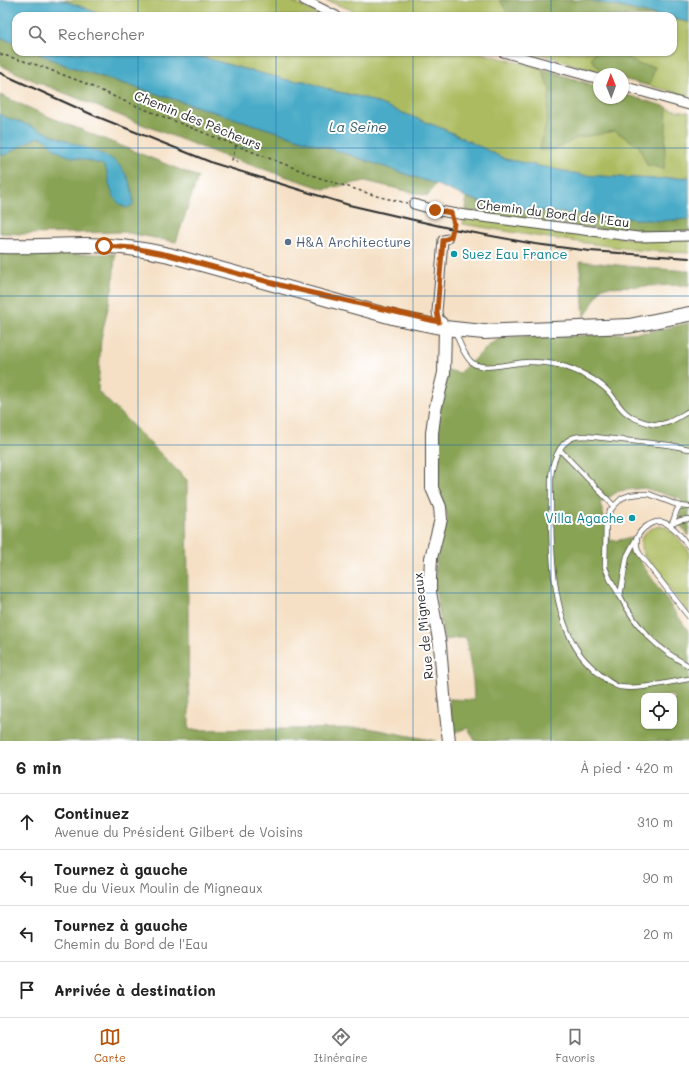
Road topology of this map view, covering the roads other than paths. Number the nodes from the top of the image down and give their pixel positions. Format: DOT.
graph roads {
  1 [pos="304,0"];
  2 [pos="328,12"];
  3 [pos="517,56"];
  4 [pos="593,77"];
  5 [pos="629,88"];
  6 [pos="689,105"];
  7 [pos="414,204"];
  8 [pos="689,236"];
  9 [pos="446,239"];
  10 [pos="0,246"];
  11 [pos="689,313"];
  12 [pos="447,328"];
  13 [pos="689,411"];
  14 [pos="689,449"];
  15 [pos="560,450"];
  16 [pos="614,506"];
  17 [pos="680,506"];
  18 [pos="689,507"];
  19 [pos="689,519"];
  20 [pos="672,524"];
  21 [pos="637,538"];
  22 [pos="689,547"];
  23 [pos="620,596"];
  24 [pos="689,617"];
  25 [pos="689,666"];
  26 [pos="689,679"];
  27 [pos="449,741"];
  1 -- 2 [label="street"];
  3 -- 4 [label="street"];
  5 -- 6 [label="street"];
  7 -- 8 [label="street, Chemin du Bord de l'Eau"];
  9 -- 12 [label="street"];
  10 -- 12 [label="main road"];
  11 -- 12 [label="main road"];
  12 -- 13 [label="lane"];
  12 -- 27 [label="street, Rue de Migneaux"];
  14 -- 15 [label="lane"];
  15 -- 16 [label="lane"];
  15 -- 26 [label="lane"];
  16 -- 17 [label="lane"];
  16 -- 23 [label="lane"];
  17 -- 18 [label="lane"];
  17 -- 20 [label="lane"];
  19 -- 20 [label="lane"];
  20 -- 21 [label="lane"];
  20 -- 22 [label="lane"];
  21 -- 23 [label="lane"];
  21 -- 24 [label="lane"];
  23 -- 25 [label="lane"];
}
